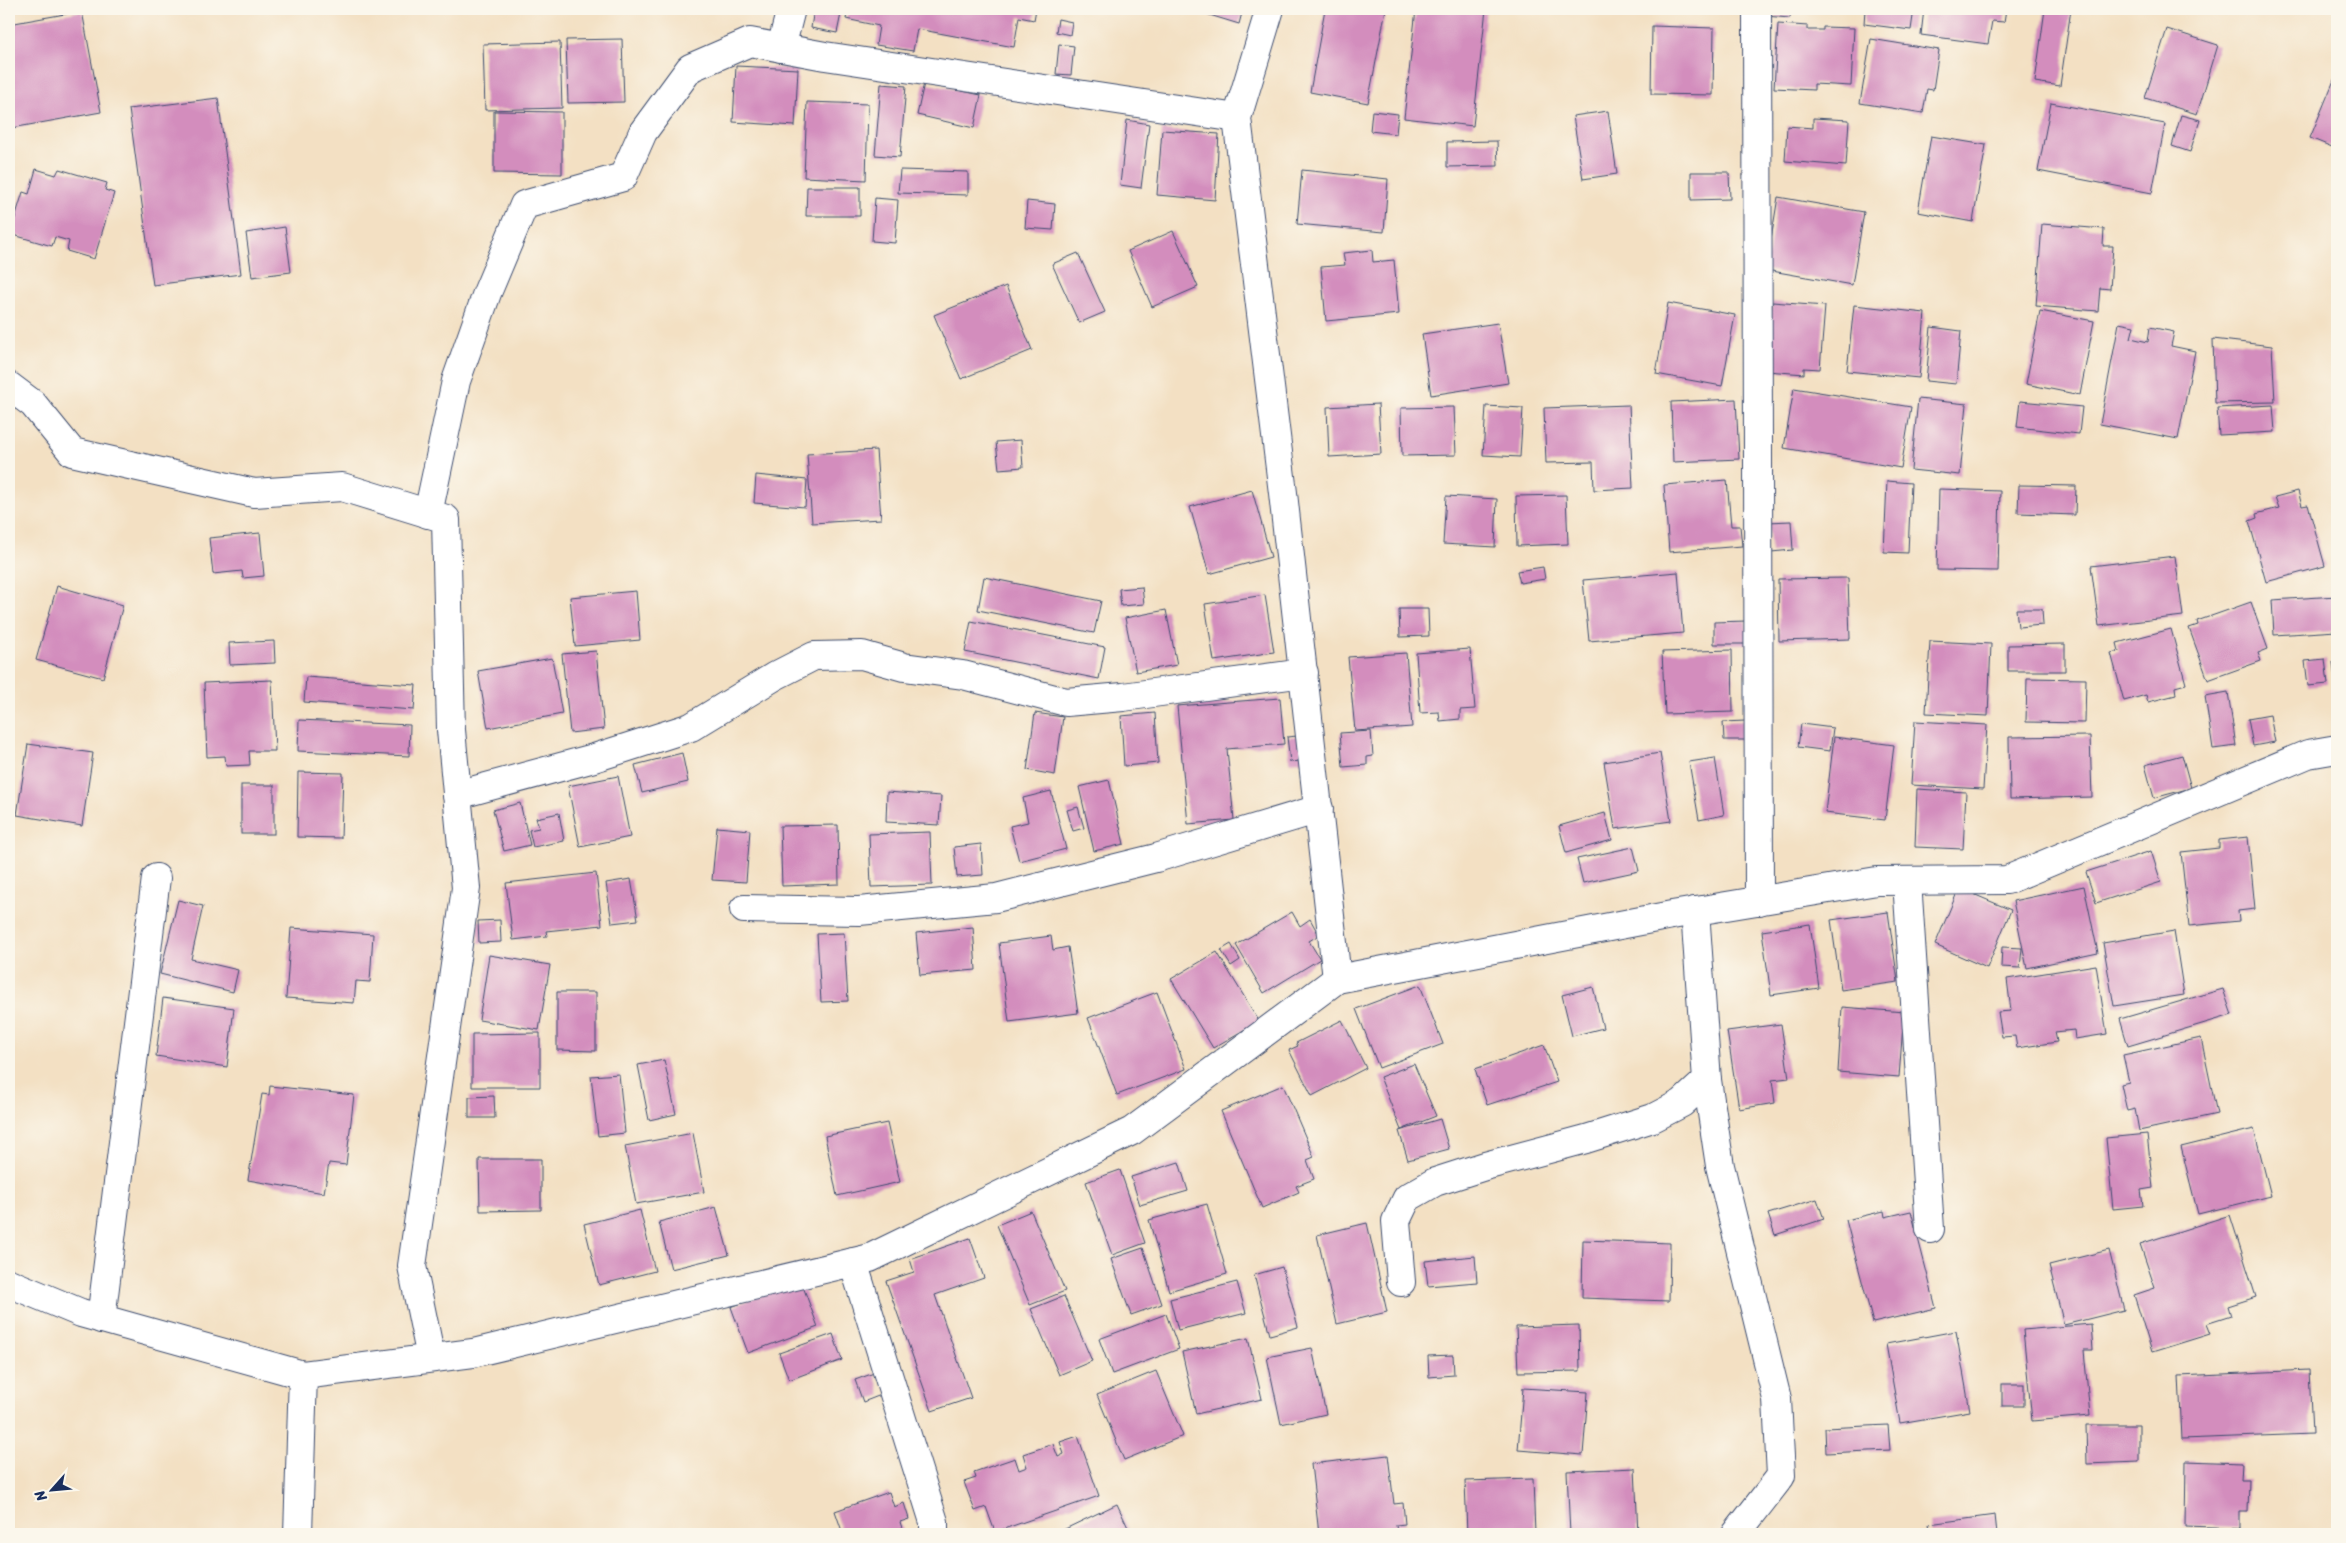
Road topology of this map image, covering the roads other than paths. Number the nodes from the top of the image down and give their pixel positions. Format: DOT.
graph roads {
  1 [pos="791,9"];
  2 [pos="1270,9"];
  3 [pos="1757,9"];
  4 [pos="781,48"];
  5 [pos="1237,118"];
  6 [pos="9,386"];
  7 [pos="428,514"];
  8 [pos="1304,673"];
  9 [pos="2337,749"];
  10 [pos="457,795"];
  11 [pos="1319,810"];
  12 [pos="156,878"];
  13 [pos="1907,881"];
  14 [pos="1759,901"];
  15 [pos="744,909"];
  16 [pos="1695,912"];
  17 [pos="1337,979"];
  18 [pos="1708,1080"];
  19 [pos="1930,1229"];
  20 [pos="853,1262"];
  21 [pos="1401,1282"];
  22 [pos="9,1283"];
  23 [pos="102,1319"];
  24 [pos="431,1358"];
  25 [pos="303,1374"];
  26 [pos="298,1534"];
  27 [pos="934,1534"];
  28 [pos="1736,1534"];
  1 -- 4 [label="street"];
  2 -- 5 [label="street"];
  3 -- 14 [label="street"];
  4 -- 5 [label="street"];
  4 -- 7 [label="street"];
  5 -- 8 [label="street"];
  6 -- 7 [label="street"];
  7 -- 10 [label="street"];
  8 -- 10 [label="street"];
  8 -- 11 [label="street"];
  9 -- 13 [label="street"];
  10 -- 24 [label="street"];
  11 -- 15 [label="street"];
  11 -- 17 [label="street"];
  12 -- 23 [label="street"];
  13 -- 14 [label="street"];
  13 -- 19 [label="street"];
  14 -- 16 [label="street"];
  16 -- 17 [label="street"];
  16 -- 18 [label="street"];
  17 -- 20 [label="street"];
  18 -- 21 [label="street"];
  18 -- 28 [label="street"];
  20 -- 24 [label="street"];
  20 -- 27 [label="street"];
  22 -- 23 [label="street"];
  23 -- 25 [label="street"];
  24 -- 25 [label="street"];
  25 -- 26 [label="street"];
}
